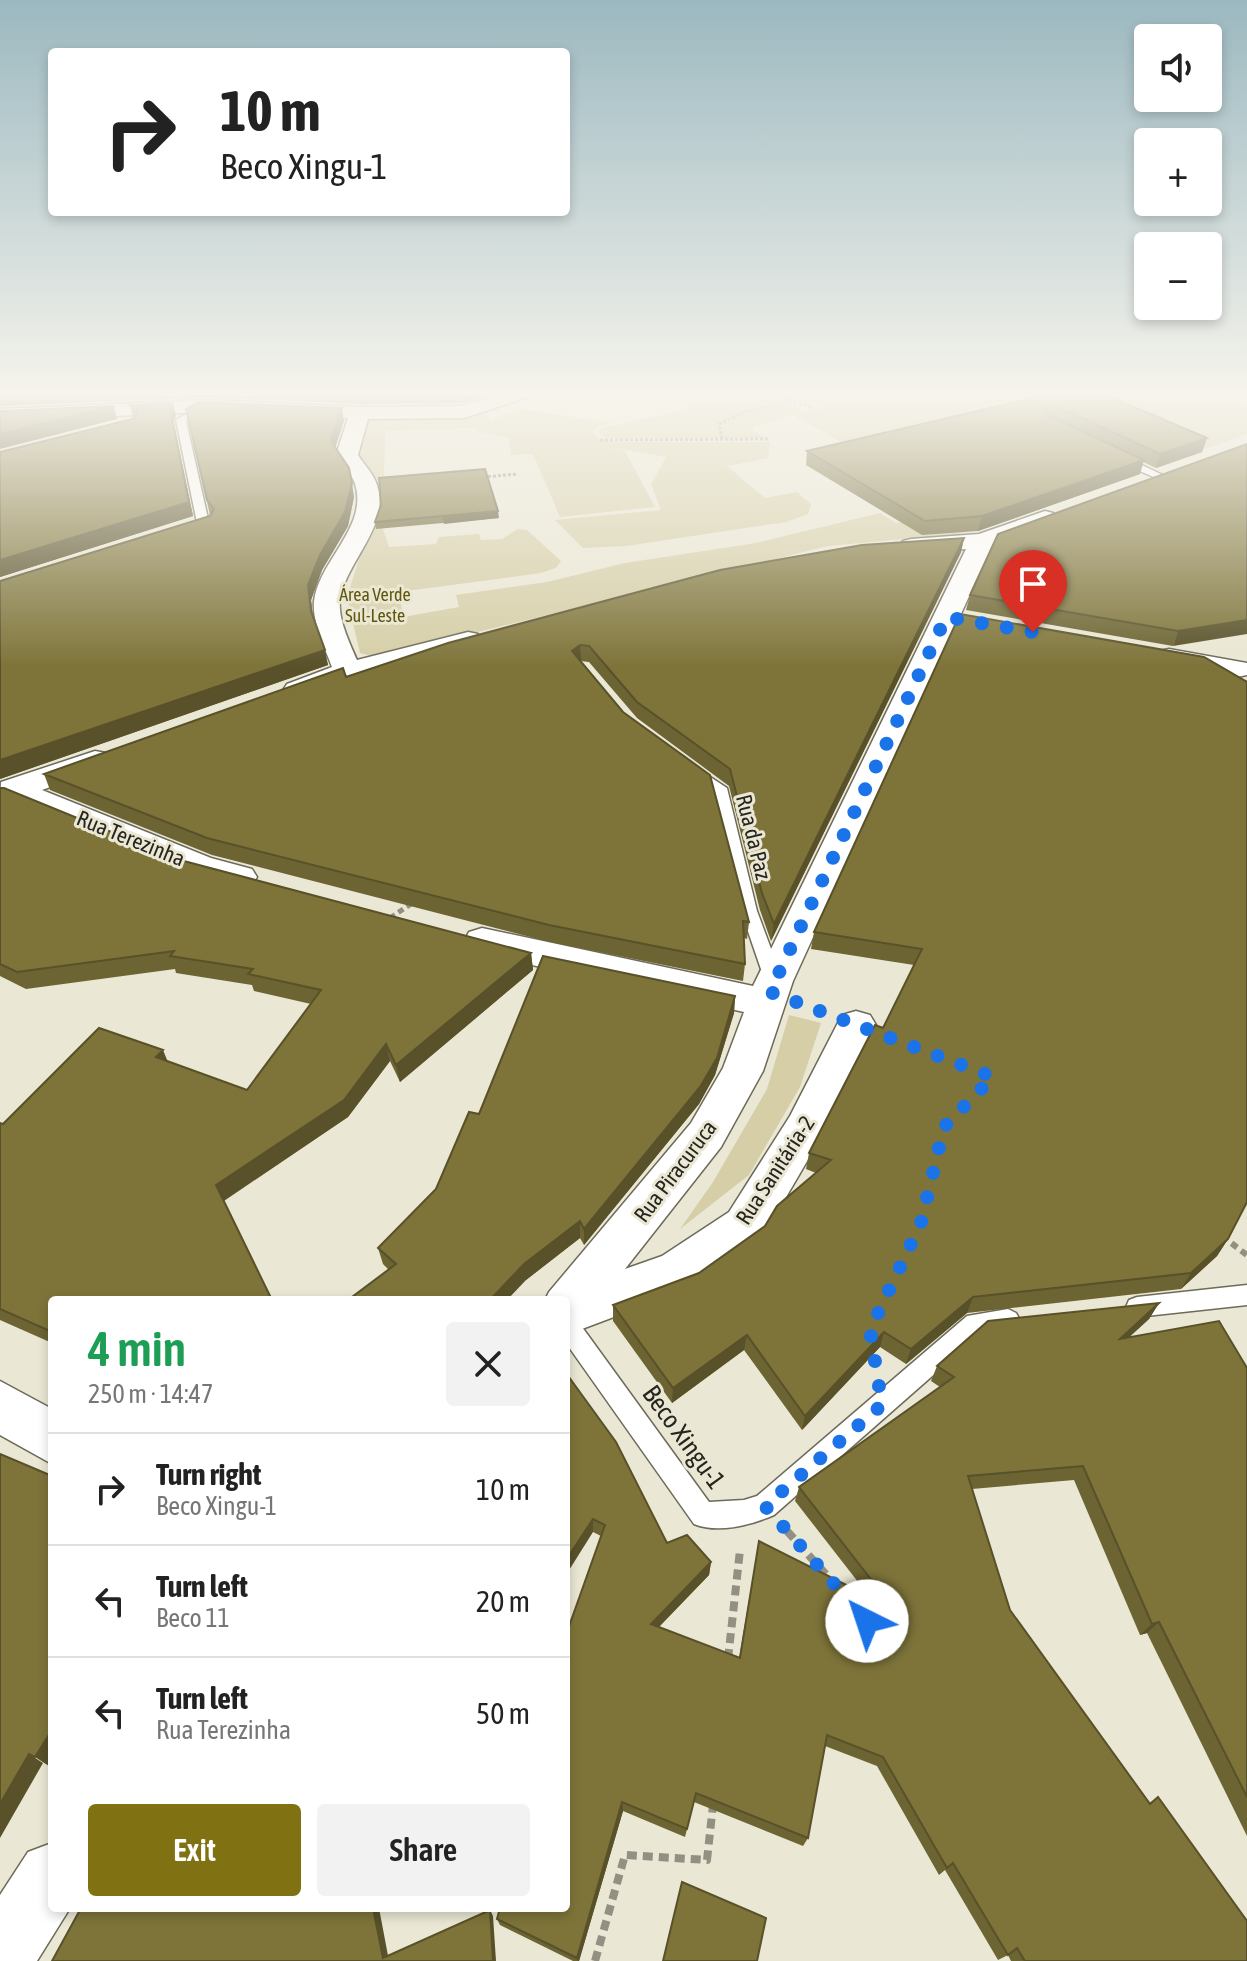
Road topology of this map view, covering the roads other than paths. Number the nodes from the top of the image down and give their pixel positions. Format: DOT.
graph roads {
  1 [pos="195,484"];
  2 [pos="365,484"];
  3 [pos="1142,484"];
  4 [pos="1132,487"];
  5 [pos="1072,509"];
  6 [pos="203,523"];
  7 [pos="174,533"];
  8 [pos="982,541"];
  9 [pos="890,548"];
  10 [pos="497,632"];
  11 [pos="1145,653"];
  12 [pos="347,671"];
  13 [pos="1244,671"];
  14 [pos="271,700"];
  15 [pos="116,752"];
  16 [pos="681,760"];
  17 [pos="6,791"];
  18 [pos="272,886"];
  19 [pos="403,910"];
  20 [pos="770,992"];
  21 [pos="856,1025"];
  22 [pos="1247,1295"];
  23 [pos="570,1306"];
  24 [pos="1111,1309"];
  25 [pos="570,1310"];
  26 [pos="1035,1317"];
  27 [pos="570,1330"];
  28 [pos="0,1406"];
  29 [pos="48,1436"];
  30 [pos="48,1882"];
  31 [pos="0,1957"];
  1 -- 6 [label="lane"];
  2 -- 12 [label="street"];
  3 -- 4 [label="street"];
  5 -- 8 [label="street"];
  6 -- 7 [label="street"];
  8 -- 9 [label="street"];
  8 -- 20 [label="street, Rua Piracuruca"];
  10 -- 12 [label="street"];
  11 -- 13 [label="street"];
  12 -- 14 [label="street"];
  15 -- 17 [label="street"];
  16 -- 20 [label="lane, Rua da Paz"];
  17 -- 18 [label="street, Rua Terezinha"];
  19 -- 20 [label="street"];
  20 -- 23 [label="street, Rua Piracuruca"];
  21 -- 25 [label="street, Rua Sanitária-2"];
  22 -- 24 [label="lane"];
  26 -- 27 [label="lane, Beco Xingu-1"];
  28 -- 29 [label="street"];
  30 -- 31 [label="street"];
}
